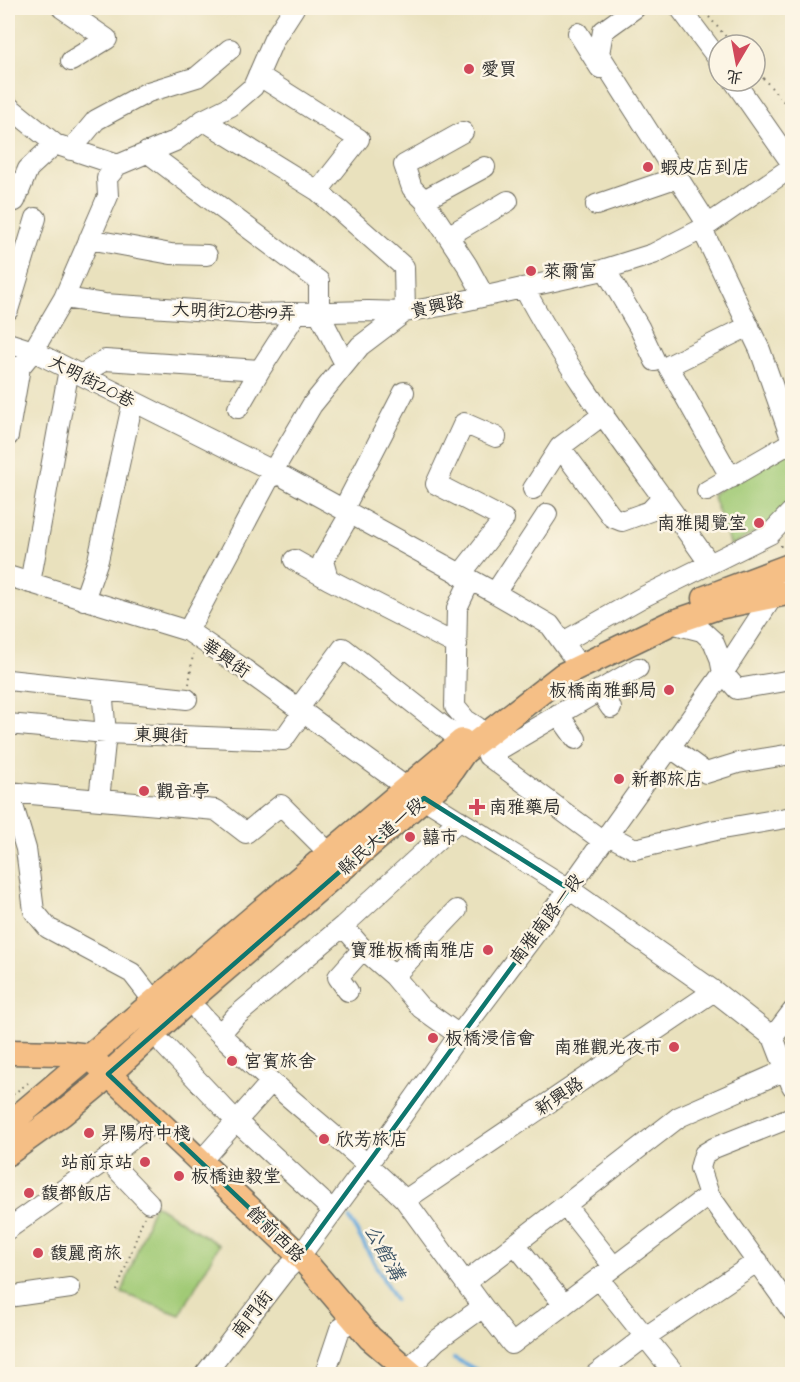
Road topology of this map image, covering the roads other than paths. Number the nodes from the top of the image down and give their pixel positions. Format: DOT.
graph roads {
  1 [pos="62,8"];
  2 [pos="294,8"];
  3 [pos="635,8"];
  4 [pos="680,8"];
  5 [pos="578,33"];
  6 [pos="707,44"];
  7 [pos="230,49"];
  8 [pos="71,61"];
  9 [pos="258,75"];
  10 [pos="742,93"];
  11 [pos="8,106"];
  12 [pos="203,120"];
  13 [pos="463,132"];
  14 [pos="63,147"];
  15 [pos="147,152"];
  16 [pos="118,165"];
  17 [pos="792,165"];
  18 [pos="484,167"];
  19 [pos="675,178"];
  20 [pos="318,191"];
  21 [pos="424,200"];
  22 [pos="15,201"];
  23 [pos="508,201"];
  24 [pos="596,206"];
  25 [pos="36,218"];
  26 [pos="705,227"];
  27 [pos="448,236"];
  28 [pos="89,239"];
  29 [pos="207,255"];
  30 [pos="605,269"];
  31 [pos="524,288"];
  32 [pos="484,296"];
  33 [pos="64,298"];
  34 [pos="8,310"];
  35 [pos="405,312"];
  36 [pos="319,313"];
  37 [pos="296,314"];
  38 [pos="749,326"];
  39 [pos="653,336"];
  40 [pos="8,343"];
  41 [pos="33,351"];
  42 [pos="662,363"];
  43 [pos="345,364"];
  44 [pos="260,370"];
  45 [pos="75,372"];
  46 [pos="404,392"];
  47 [pos="133,401"];
  48 [pos="238,408"];
  49 [pos="604,414"];
  50 [pos="8,436"];
  51 [pos="496,437"];
  52 [pos="792,442"];
  53 [pos="560,447"];
  54 [pos="273,471"];
  55 [pos="731,478"];
  56 [pos="533,489"];
  57 [pos="707,491"];
  58 [pos="663,497"];
  59 [pos="792,511"];
  60 [pos="346,512"];
  61 [pos="547,514"];
  62 [pos="294,560"];
  63 [pos="709,563"];
  64 [pos="8,576"];
  65 [pos="788,576"];
  66 [pos="465,578"];
  67 [pos="328,579"];
  68 [pos="30,583"];
  69 [pos="495,592"];
  70 [pos="84,600"];
  71 [pos="671,622"];
  72 [pos="191,634"];
  73 [pos="457,645"];
  74 [pos="568,649"];
  75 [pos="638,668"];
  76 [pos="723,673"];
  77 [pos="8,680"];
  78 [pos="792,680"];
  79 [pos="102,690"];
  80 [pos="599,690"];
  81 [pos="187,699"];
  82 [pos="611,708"];
  83 [pos="300,711"];
  84 [pos="558,714"];
  85 [pos="8,724"];
  86 [pos="106,733"];
  87 [pos="470,734"];
  88 [pos="576,739"];
  89 [pos="670,747"];
  90 [pos="792,754"];
  91 [pos="8,790"];
  92 [pos="416,793"];
  93 [pos="99,800"];
  94 [pos="792,817"];
  95 [pos="459,820"];
  96 [pos="605,838"];
  97 [pos="331,851"];
  98 [pos="569,889"];
  99 [pos="457,910"];
  100 [pos="343,926"];
  101 [pos="363,949"];
  102 [pos="393,976"];
  103 [pos="348,991"];
  104 [pos="714,991"];
  105 [pos="156,1000"];
  106 [pos="199,1012"];
  107 [pos="792,1012"];
  108 [pos="220,1034"];
  109 [pos="459,1035"];
  110 [pos="780,1042"];
  111 [pos="164,1045"];
  112 [pos="8,1052"];
  113 [pos="88,1056"];
  114 [pos="108,1074"];
  115 [pos="789,1078"];
  116 [pos="271,1082"];
  117 [pos="792,1117"];
  118 [pos="156,1120"];
  119 [pos="236,1121"];
  120 [pos="8,1125"];
  121 [pos="8,1152"];
  122 [pos="107,1159"];
  123 [pos="201,1161"];
  124 [pos="369,1164"];
  125 [pos="709,1195"];
  126 [pos="405,1200"];
  127 [pos="149,1203"];
  128 [pos="337,1205"];
  129 [pos="565,1205"];
  130 [pos="8,1229"];
  131 [pos="516,1244"];
  132 [pos="300,1256"];
  133 [pos="758,1261"];
  134 [pos="606,1273"];
  135 [pos="465,1282"];
  136 [pos="70,1288"];
  137 [pos="8,1297"];
  138 [pos="564,1305"];
  139 [pos="483,1306"];
  140 [pos="792,1311"];
  141 [pos="355,1319"];
  142 [pos="645,1338"];
  143 [pos="409,1373"];
  144 [pos="205,1374"];
  145 [pos="325,1374"];
  146 [pos="596,1374"];
  147 [pos="675,1374"];
  1 -- 8 [label="street"];
  2 -- 9 [label="street"];
  3 -- 19 [label="street"];
  4 -- 6 [label="street"];
  5 -- 19 [label="street"];
  7 -- 14 [label="street"];
  9 -- 12 [label="street"];
  9 -- 20 [label="street"];
  10 -- 17 [label="street"];
  11 -- 14 [label="street"];
  12 -- 15 [label="street"];
  12 -- 20 [label="street"];
  13 -- 21 [label="street"];
  14 -- 16 [label="street"];
  14 -- 22 [label="street"];
  15 -- 16 [label="street"];
  15 -- 36 [label="street"];
  16 -- 28 [label="street, 大明街20巷"];
  17 -- 26 [label="street, 貴興路"];
  18 -- 21 [label="street"];
  19 -- 24 [label="street"];
  19 -- 26 [label="street"];
  20 -- 35 [label="street"];
  21 -- 27 [label="street"];
  23 -- 27 [label="street"];
  25 -- 34 [label="street"];
  26 -- 30 [label="street, 貴興路"];
  26 -- 38 [label="street"];
  27 -- 32 [label="street"];
  28 -- 29 [label="street"];
  28 -- 33 [label="street, 大明街20巷"];
  30 -- 31 [label="street, 貴興路"];
  30 -- 42 [label="street"];
  31 -- 32 [label="street, 貴興路"];
  31 -- 49 [label="street"];
  32 -- 35 [label="street, 貴興路"];
  33 -- 37 [label="street, 大明街20巷19弄"];
  33 -- 41 [label="street, 大明街20巷"];
  35 -- 36 [label="street, 大明街20巷19弄"];
  35 -- 43 [label="street, 貴興路"];
  36 -- 37 [label="street, 大明街20巷19弄"];
  36 -- 43 [label="street"];
  37 -- 44 [label="street"];
  38 -- 42 [label="street"];
  38 -- 52 [label="street"];
  39 -- 42 [label="street"];
  40 -- 41 [label="street"];
  41 -- 45 [label="street, 大明街20巷"];
  41 -- 50 [label="street"];
  42 -- 55 [label="street"];
  43 -- 54 [label="street, 貴興路"];
  44 -- 45 [label="street"];
  44 -- 48 [label="street"];
  45 -- 47 [label="street, 大明街20巷"];
  45 -- 68 [label="street"];
  46 -- 60 [label="street"];
  47 -- 54 [label="street, 大明街20巷"];
  47 -- 70 [label="street"];
  49 -- 53 [label="street"];
  49 -- 58 [label="street"];
  51 -- 66 [label="street"];
  52 -- 55 [label="street"];
  53 -- 56 [label="street"];
  53 -- 58 [label="street"];
  54 -- 60 [label="street, 大明街20巷"];
  54 -- 72 [label="street, 貴興路"];
  55 -- 57 [label="street"];
  58 -- 63 [label="street"];
  59 -- 63 [label="street"];
  60 -- 66 [label="street, 大明街20巷"];
  60 -- 67 [label="street"];
  61 -- 69 [label="street"];
  62 -- 67 [label="street"];
  63 -- 74 [label="street"];
  64 -- 68 [label="street, 華興街"];
  65 -- 71 [label="main road, 縣民大道一段"];
  65 -- 74 [label="main road, 縣民大道一段"];
  65 -- 76 [label="street, 南雅南路一段"];
  66 -- 69 [label="street, 大明街20巷"];
  66 -- 73 [label="street"];
  67 -- 73 [label="street"];
  68 -- 70 [label="street, 華興街"];
  69 -- 74 [label="street, 大明街20巷"];
  70 -- 72 [label="street, 華興街"];
  71 -- 76 [label="street"];
  71 -- 92 [label="main road, 縣民大道一段"];
  72 -- 83 [label="street, 華興街"];
  73 -- 87 [label="street"];
  74 -- 87 [label="main road, 縣民大道一段"];
  75 -- 80 [label="street"];
  76 -- 78 [label="street"];
  76 -- 89 [label="street, 南雅南路一段"];
  77 -- 79 [label="street"];
  79 -- 81 [label="street"];
  79 -- 86 [label="street"];
  80 -- 82 [label="street"];
  80 -- 84 [label="street"];
  83 -- 86 [label="street, 東興街"];
  83 -- 87 [label="street"];
  83 -- 92 [label="street, 華興街"];
  84 -- 88 [label="street"];
  84 -- 96 [label="street"];
  85 -- 86 [label="street, 東興街"];
  86 -- 93 [label="street"];
  87 -- 92 [label="main road, 縣民大道一段"];
  89 -- 90 [label="street"];
  89 -- 96 [label="street, 南雅南路一段"];
  91 -- 93 [label="street"];
  91 -- 105 [label="street"];
  92 -- 95 [label="street, 華興街"];
  92 -- 97 [label="main road, 縣民大道一段"];
  92 -- 114 [label="main road, 縣民大道一段"];
  93 -- 97 [label="street"];
  94 -- 96 [label="street"];
  95 -- 98 [label="street, 華興街"];
  95 -- 100 [label="street"];
  96 -- 98 [label="street, 南雅南路一段"];
  97 -- 105 [label="main road, 縣民大道一段"];
  98 -- 104 [label="street, 華興街"];
  98 -- 109 [label="street, 南雅南路一段"];
  99 -- 102 [label="street"];
  100 -- 101 [label="street"];
  100 -- 108 [label="street"];
  101 -- 102 [label="street"];
  101 -- 103 [label="street"];
  102 -- 109 [label="street"];
  104 -- 110 [label="street, 華興街"];
  104 -- 126 [label="street, 新興路"];
  105 -- 113 [label="main road, 縣民大道一段"];
  106 -- 108 [label="street"];
  107 -- 110 [label="street"];
  108 -- 116 [label="street"];
  109 -- 124 [label="street, 南雅南路一段"];
  110 -- 115 [label="street"];
  111 -- 119 [label="street"];
  112 -- 113 [label="main road"];
  113 -- 114 [label="main road, 館前西路"];
  113 -- 120 [label="main road, 縣民大道一段"];
  114 -- 118 [label="main road, 館前西路"];
  114 -- 121 [label="main road, 縣民大道一段"];
  115 -- 129 [label="street"];
  116 -- 119 [label="street"];
  116 -- 124 [label="street"];
  117 -- 125 [label="street"];
  118 -- 122 [label="street"];
  118 -- 123 [label="main road, 館前西路"];
  119 -- 123 [label="street"];
  119 -- 128 [label="street"];
  122 -- 127 [label="street"];
  122 -- 130 [label="street"];
  123 -- 132 [label="main road, 館前西路"];
  124 -- 126 [label="street"];
  124 -- 128 [label="street, 南雅南路一段"];
  125 -- 133 [label="street"];
  125 -- 134 [label="street"];
  126 -- 135 [label="street"];
  128 -- 132 [label="street, 南雅南路一段"];
  129 -- 131 [label="street"];
  129 -- 134 [label="street"];
  131 -- 135 [label="street"];
  131 -- 138 [label="street"];
  132 -- 141 [label="main road, 館前西路"];
  132 -- 144 [label="street, 南門街"];
  133 -- 140 [label="street"];
  133 -- 142 [label="street"];
  134 -- 138 [label="street"];
  134 -- 142 [label="street"];
  135 -- 139 [label="street"];
  136 -- 137 [label="street"];
  138 -- 139 [label="street"];
  139 -- 143 [label="street"];
  141 -- 143 [label="main road, 館前西路"];
  141 -- 145 [label="street"];
  142 -- 146 [label="street"];
  142 -- 147 [label="street"];
}
